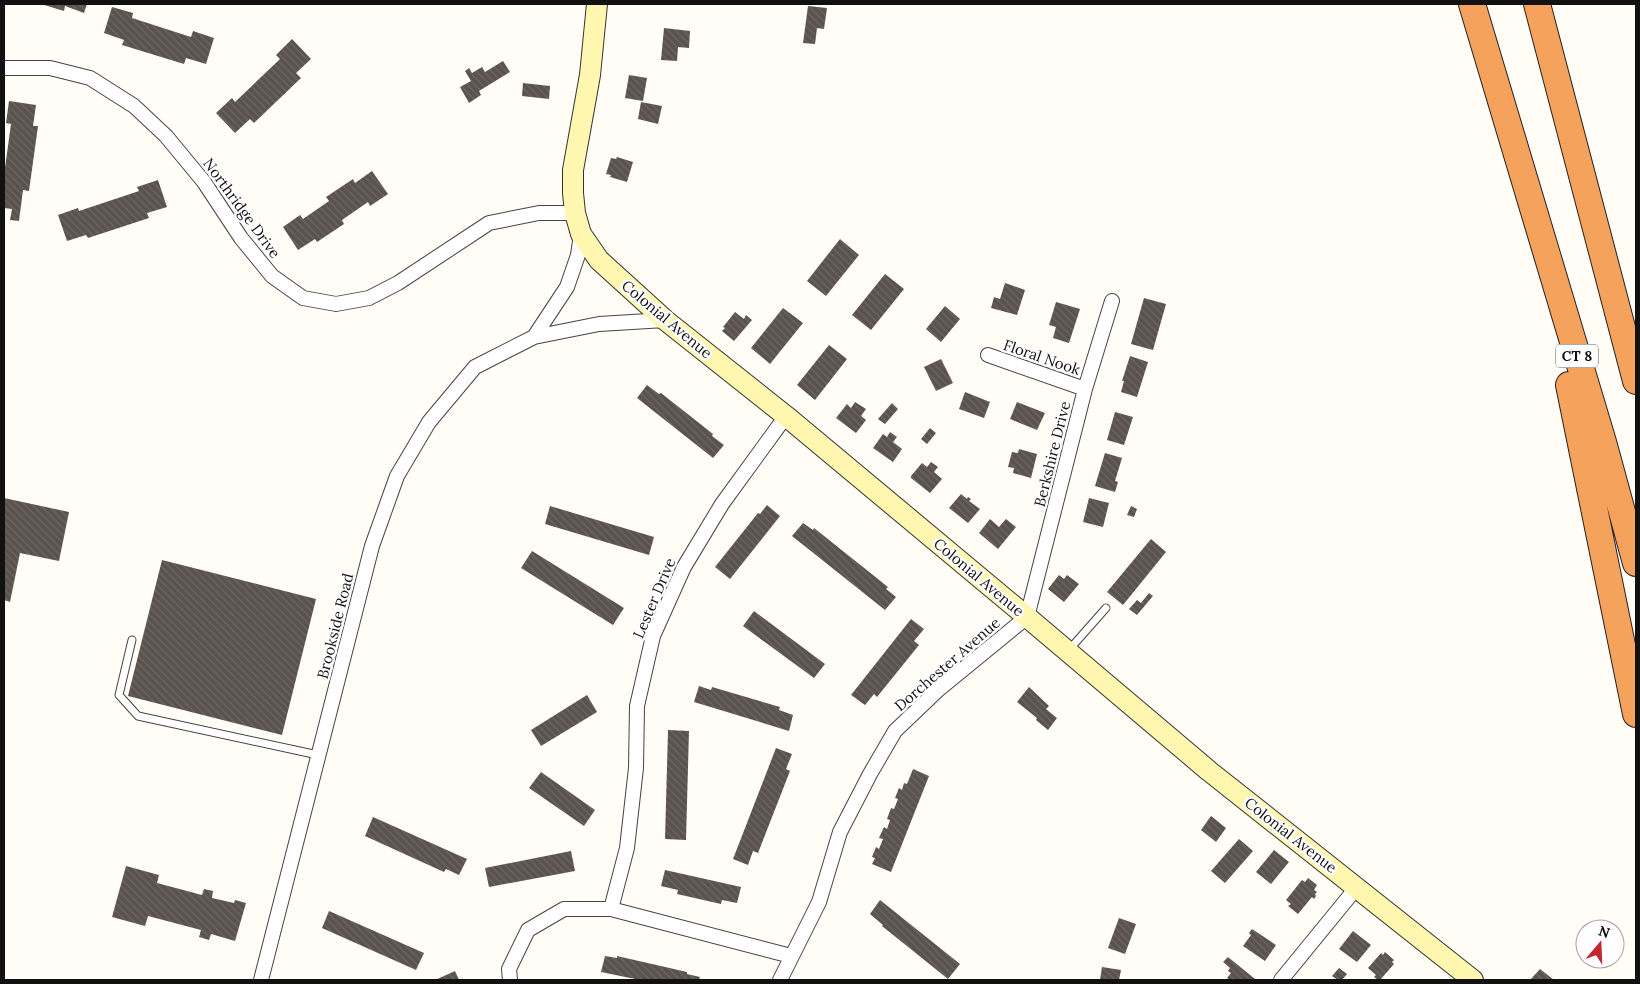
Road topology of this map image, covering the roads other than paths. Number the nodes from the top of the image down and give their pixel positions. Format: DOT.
graph roads {
  1 [pos="597,4"];
  2 [pos="1472,4"];
  3 [pos="1537,4"];
  4 [pos="4,68"];
  5 [pos="1515,151"];
  6 [pos="575,212"];
  7 [pos="581,234"];
  8 [pos="1112,300"];
  9 [pos="665,320"];
  10 [pos="534,337"];
  11 [pos="988,355"];
  12 [pos="1636,381"];
  13 [pos="1085,389"];
  14 [pos="786,416"];
  15 [pos="1636,563"];
  16 [pos="1106,608"];
  17 [pos="1028,617"];
  18 [pos="132,640"];
  19 [pos="1068,651"];
  20 [pos="1636,714"];
  21 [pos="318,755"];
  22 [pos="1357,887"];
  23 [pos="611,909"];
  24 [pos="792,956"];
  25 [pos="261,980"];
  26 [pos="510,980"];
  27 [pos="780,980"];
  28 [pos="1281,980"];
  29 [pos="1473,980"];
  1 -- 6 [label="street, Colonial Avenue"];
  2 -- 5 [label="highway, CT 8"];
  3 -- 12 [label="highway"];
  4 -- 6 [label="street, Northridge Drive"];
  5 -- 15 [label="highway, CT 8"];
  5 -- 20 [label="highway"];
  6 -- 7 [label="street, Colonial Avenue"];
  7 -- 9 [label="street, Colonial Avenue"];
  7 -- 10 [label="street, Brookside Road"];
  8 -- 13 [label="street, Berkshire Drive"];
  9 -- 10 [label="street, Brookside Road"];
  9 -- 14 [label="street, Colonial Avenue"];
  10 -- 21 [label="street, Brookside Road"];
  11 -- 13 [label="street, Floral Nook"];
  13 -- 17 [label="street, Berkshire Drive"];
  14 -- 17 [label="street, Colonial Avenue"];
  14 -- 23 [label="street, Lester Drive"];
  16 -- 19 [label="lane"];
  17 -- 19 [label="street, Colonial Avenue"];
  17 -- 24 [label="street, Dorchester Avenue"];
  18 -- 21 [label="lane"];
  19 -- 22 [label="street, Colonial Avenue"];
  21 -- 25 [label="street, Brookside Road"];
  22 -- 28 [label="street"];
  22 -- 29 [label="street, Colonial Avenue"];
  23 -- 24 [label="street"];
  23 -- 26 [label="street"];
  24 -- 27 [label="street, Dorchester Avenue"];
}
